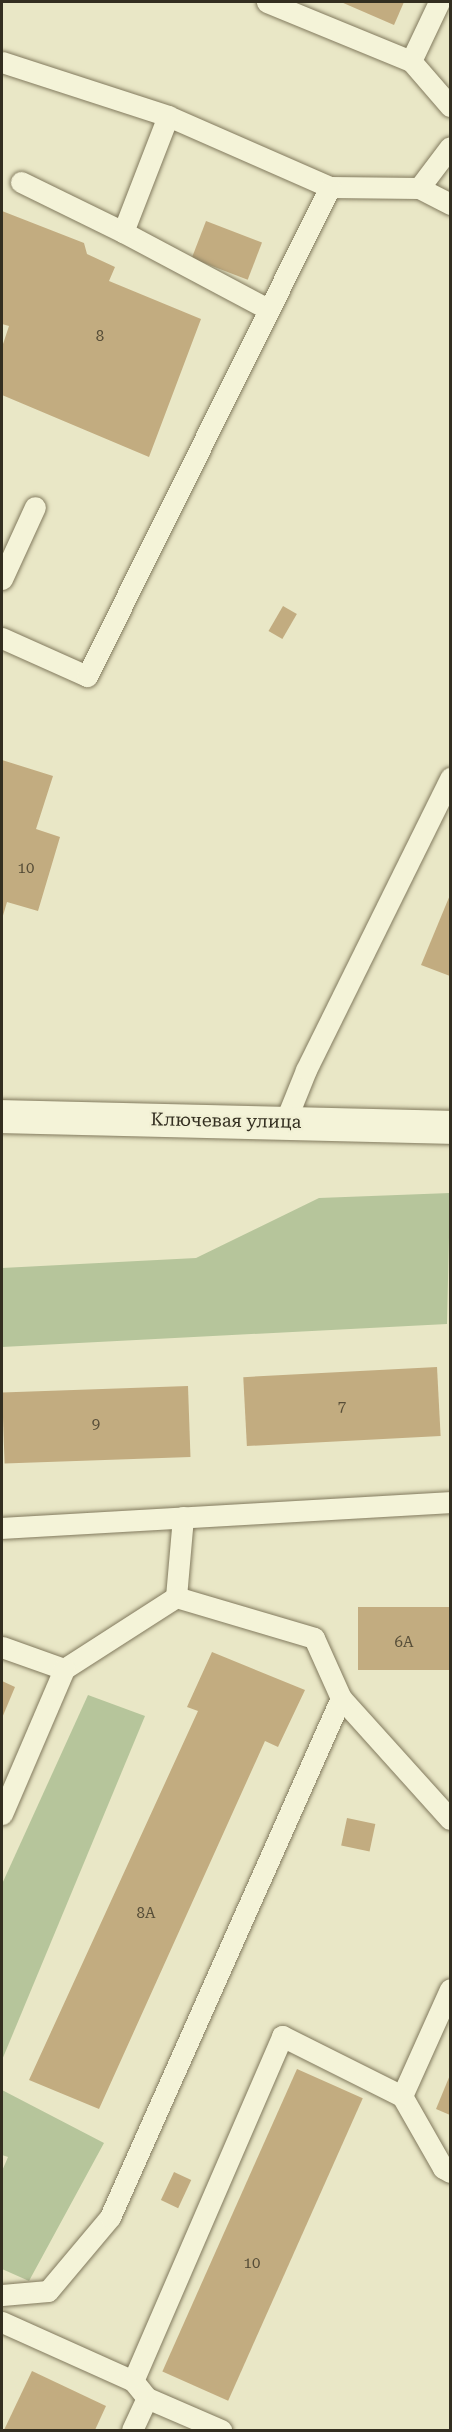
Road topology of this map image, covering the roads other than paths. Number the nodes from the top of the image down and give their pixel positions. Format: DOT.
graph roads {
  1 [pos="273,2"];
  2 [pos="439,2"];
  3 [pos="411,61"];
  4 [pos="2,62"];
  5 [pos="450,106"];
  6 [pos="168,116"];
  7 [pos="450,147"];
  8 [pos="21,182"];
  9 [pos="330,187"];
  10 [pos="418,188"];
  11 [pos="450,204"];
  12 [pos="123,232"];
  13 [pos="268,309"];
  14 [pos="35,507"];
  15 [pos="2,579"];
  16 [pos="2,638"];
  17 [pos="450,778"];
  18 [pos="2,1116"];
  19 [pos="285,1122"];
  20 [pos="450,1127"];
  21 [pos="450,1502"];
  22 [pos="183,1517"];
  23 [pos="2,1527"];
  24 [pos="176,1597"];
  25 [pos="2,1647"];
  26 [pos="64,1669"];
  27 [pos="341,1698"];
  28 [pos="2,1814"];
  29 [pos="450,1819"];
  30 [pos="450,1989"];
  31 [pos="402,2096"];
  32 [pos="450,2172"];
  33 [pos="2,2295"];
  34 [pos="2,2322"];
  35 [pos="134,2381"];
  36 [pos="147,2398"];
  37 [pos="132,2430"];
  38 [pos="220,2430"];
  1 -- 3 [label="lane"];
  2 -- 3 [label="lane"];
  3 -- 5 [label="lane"];
  4 -- 6 [label="lane"];
  6 -- 9 [label="lane"];
  6 -- 12 [label="lane"];
  7 -- 10 [label="lane"];
  8 -- 12 [label="lane"];
  9 -- 10 [label="lane"];
  9 -- 13 [label="lane"];
  10 -- 11 [label="lane"];
  12 -- 13 [label="lane"];
  13 -- 16 [label="lane"];
  14 -- 15 [label="lane"];
  17 -- 19 [label="lane"];
  18 -- 19 [label="main road, Ключевая улица"];
  19 -- 20 [label="main road, Ключевая улица"];
  21 -- 22 [label="lane"];
  22 -- 23 [label="lane"];
  22 -- 24 [label="lane"];
  24 -- 26 [label="lane"];
  24 -- 27 [label="lane"];
  25 -- 26 [label="lane"];
  26 -- 28 [label="lane"];
  27 -- 29 [label="lane"];
  27 -- 33 [label="lane"];
  30 -- 31 [label="lane"];
  31 -- 32 [label="lane"];
  31 -- 35 [label="lane"];
  34 -- 35 [label="lane"];
  35 -- 36 [label="lane"];
  36 -- 37 [label="lane"];
  36 -- 38 [label="lane"];
}
